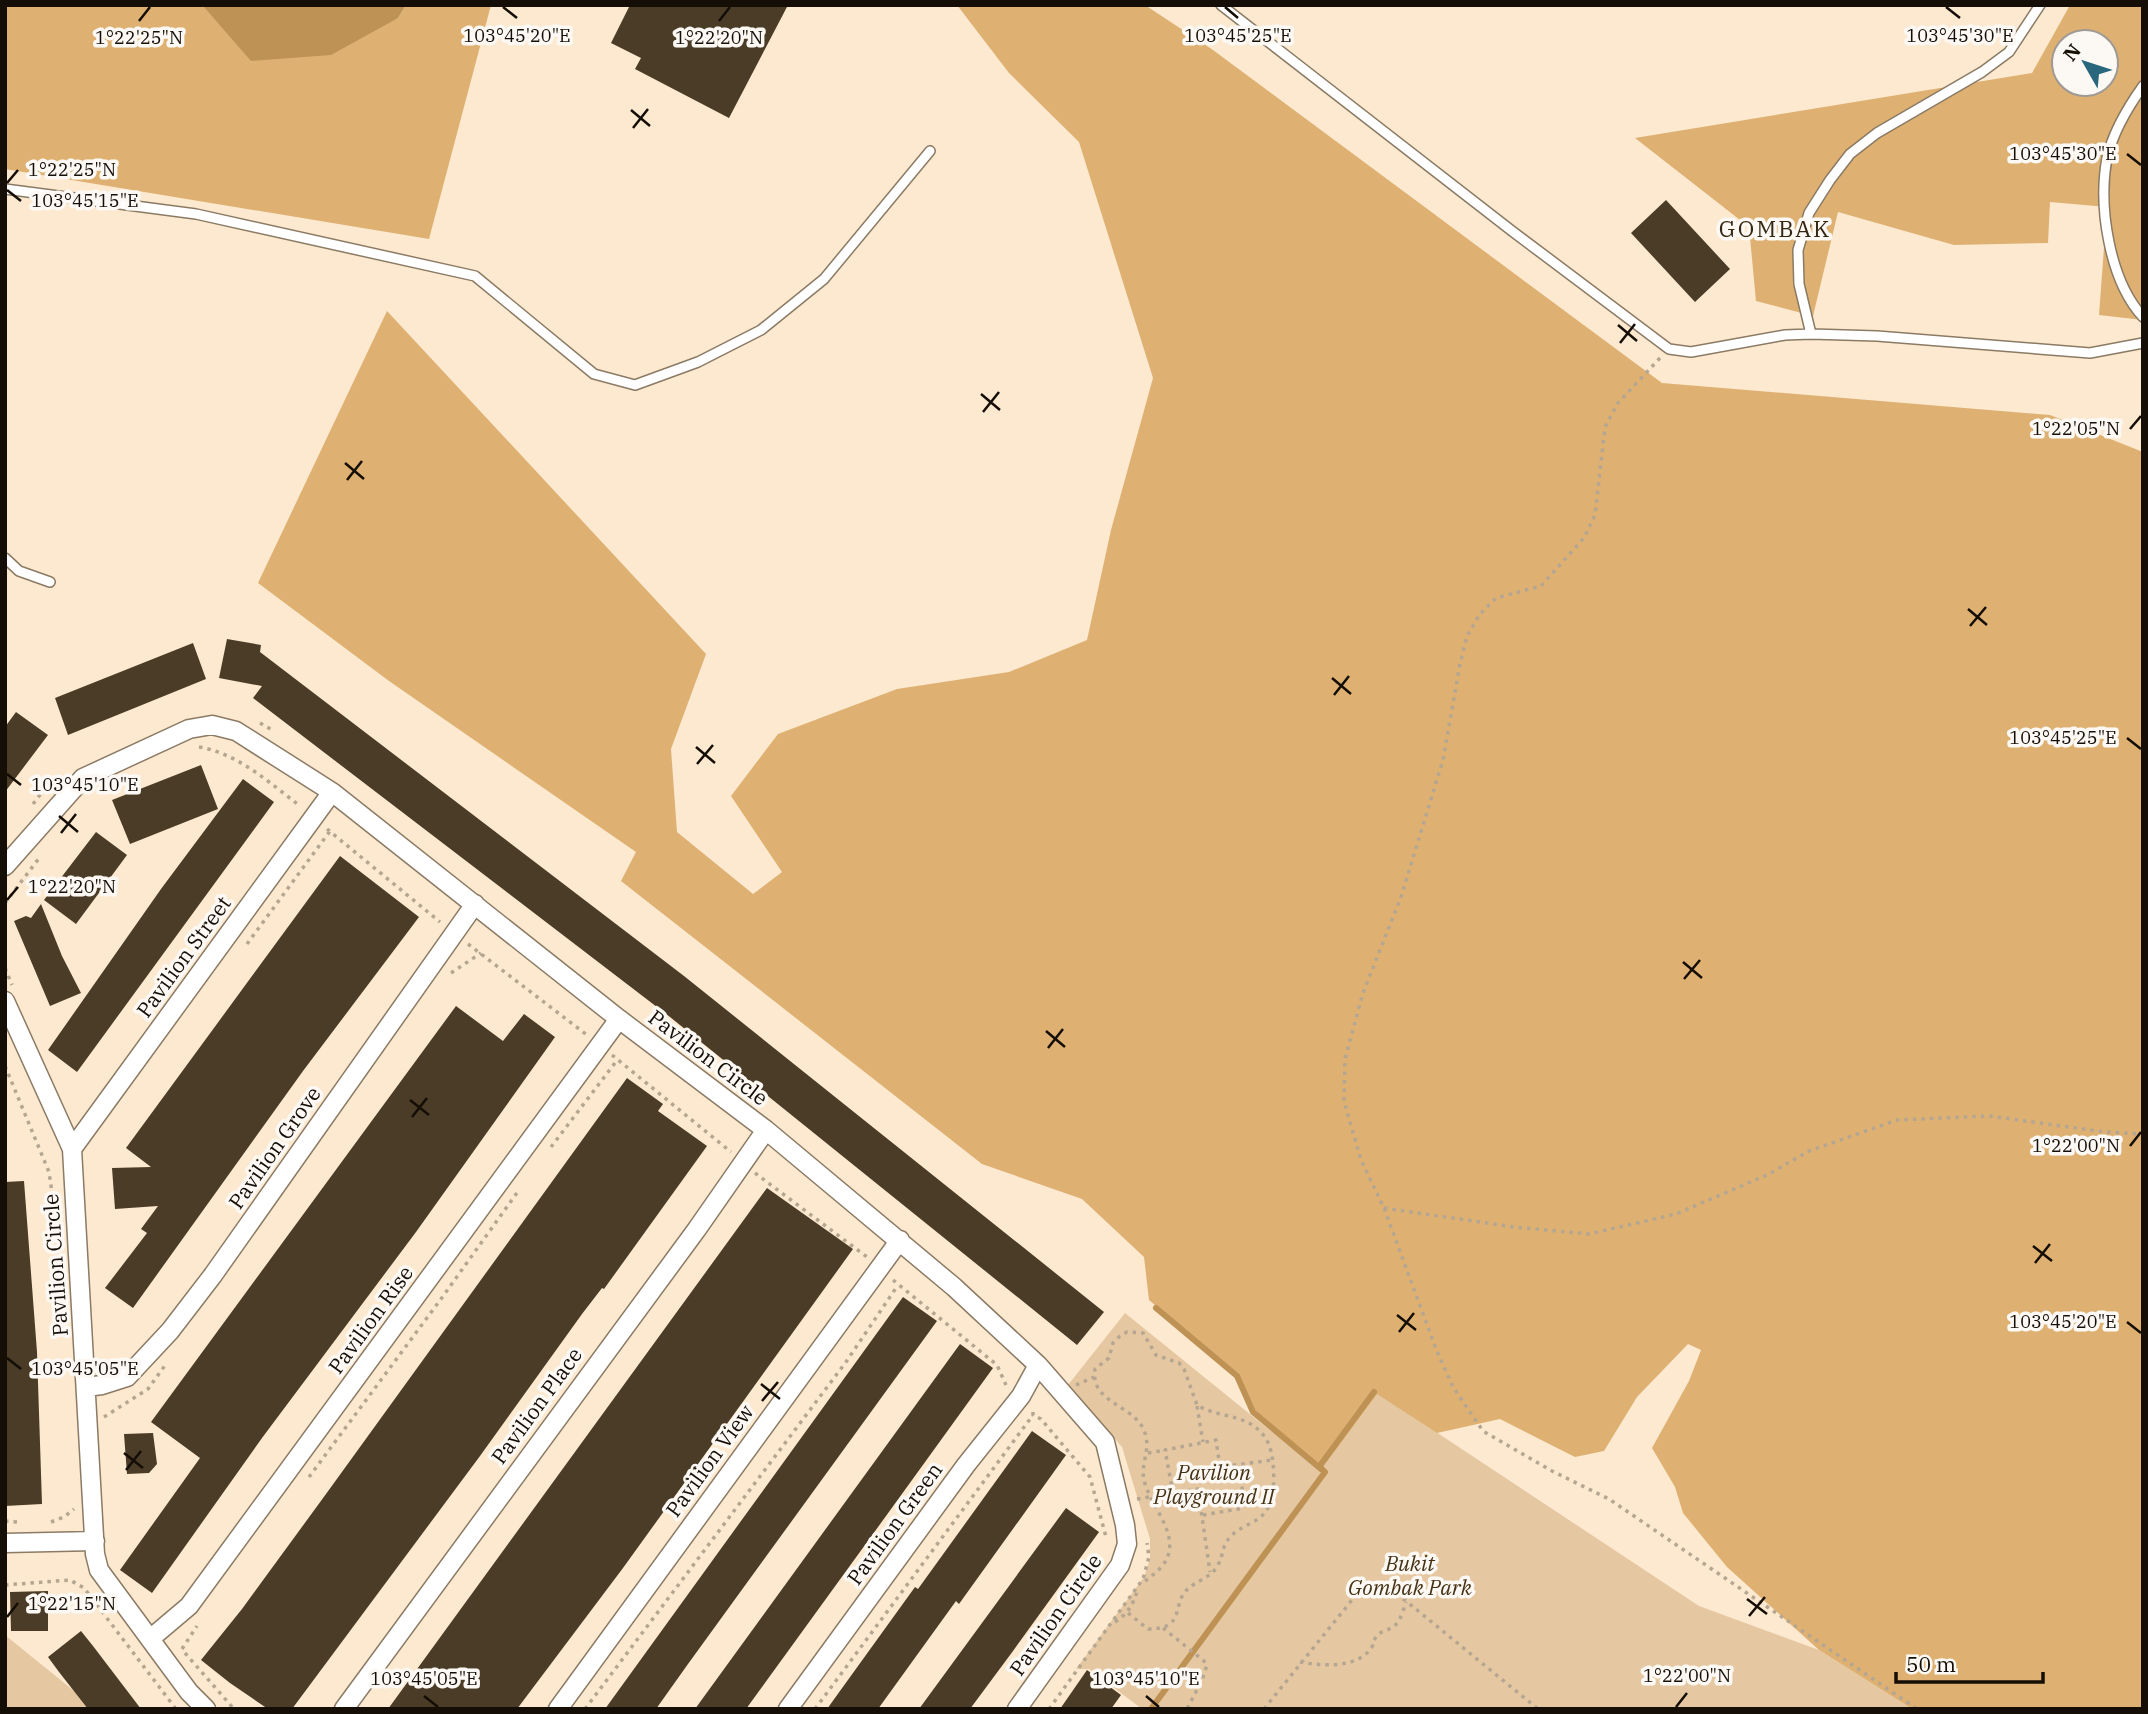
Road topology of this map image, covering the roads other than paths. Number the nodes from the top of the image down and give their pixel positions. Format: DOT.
graph roads {
  1 [pos="1221,5"];
  2 [pos="2040,5"];
  3 [pos="2143,86"];
  4 [pos="930,151"];
  5 [pos="5,189"];
  6 [pos="2143,317"];
  7 [pos="1811,334"];
  8 [pos="2143,343"];
  9 [pos="5,558"];
  10 [pos="50,582"];
  11 [pos="332,792"];
  12 [pos="5,866"];
  13 [pos="475,904"];
  14 [pos="5,1001"];
  15 [pos="620,1019"];
  16 [pos="766,1130"];
  17 [pos="72,1149"];
  18 [pos="900,1240"];
  19 [pos="1038,1365"];
  20 [pos="86,1387"];
  21 [pos="95,1541"];
  22 [pos="5,1543"];
  23 [pos="150,1639"];
  24 [pos="206,1709"];
  25 [pos="344,1709"];
  26 [pos="558,1709"];
  27 [pos="788,1709"];
  28 [pos="1017,1709"];
  1 -- 7 [label="lane"];
  2 -- 7 [label="lane"];
  3 -- 6 [label="lane"];
  4 -- 5 [label="lane"];
  7 -- 8 [label="lane"];
  9 -- 10 [label="lane"];
  11 -- 12 [label="street, Pavilion Circle"];
  11 -- 13 [label="street, Pavilion Circle"];
  11 -- 17 [label="street, Pavilion Street"];
  13 -- 15 [label="street, Pavilion Circle"];
  13 -- 20 [label="street, Pavilion Grove"];
  14 -- 17 [label="street, Pavilion Circle"];
  15 -- 16 [label="street, Pavilion Circle"];
  15 -- 23 [label="street, Pavilion Rise"];
  16 -- 18 [label="street, Pavilion Circle"];
  16 -- 25 [label="street, Pavilion Place"];
  17 -- 20 [label="street, Pavilion Circle"];
  18 -- 19 [label="street, Pavilion Circle"];
  18 -- 26 [label="street, Pavilion View"];
  19 -- 27 [label="street, Pavilion Green"];
  19 -- 28 [label="street, Pavilion Circle"];
  20 -- 21 [label="street, Pavilion Circle"];
  21 -- 22 [label="street"];
  21 -- 23 [label="street, Pavilion Circle"];
  23 -- 24 [label="street, Pavilion Circle"];
}
